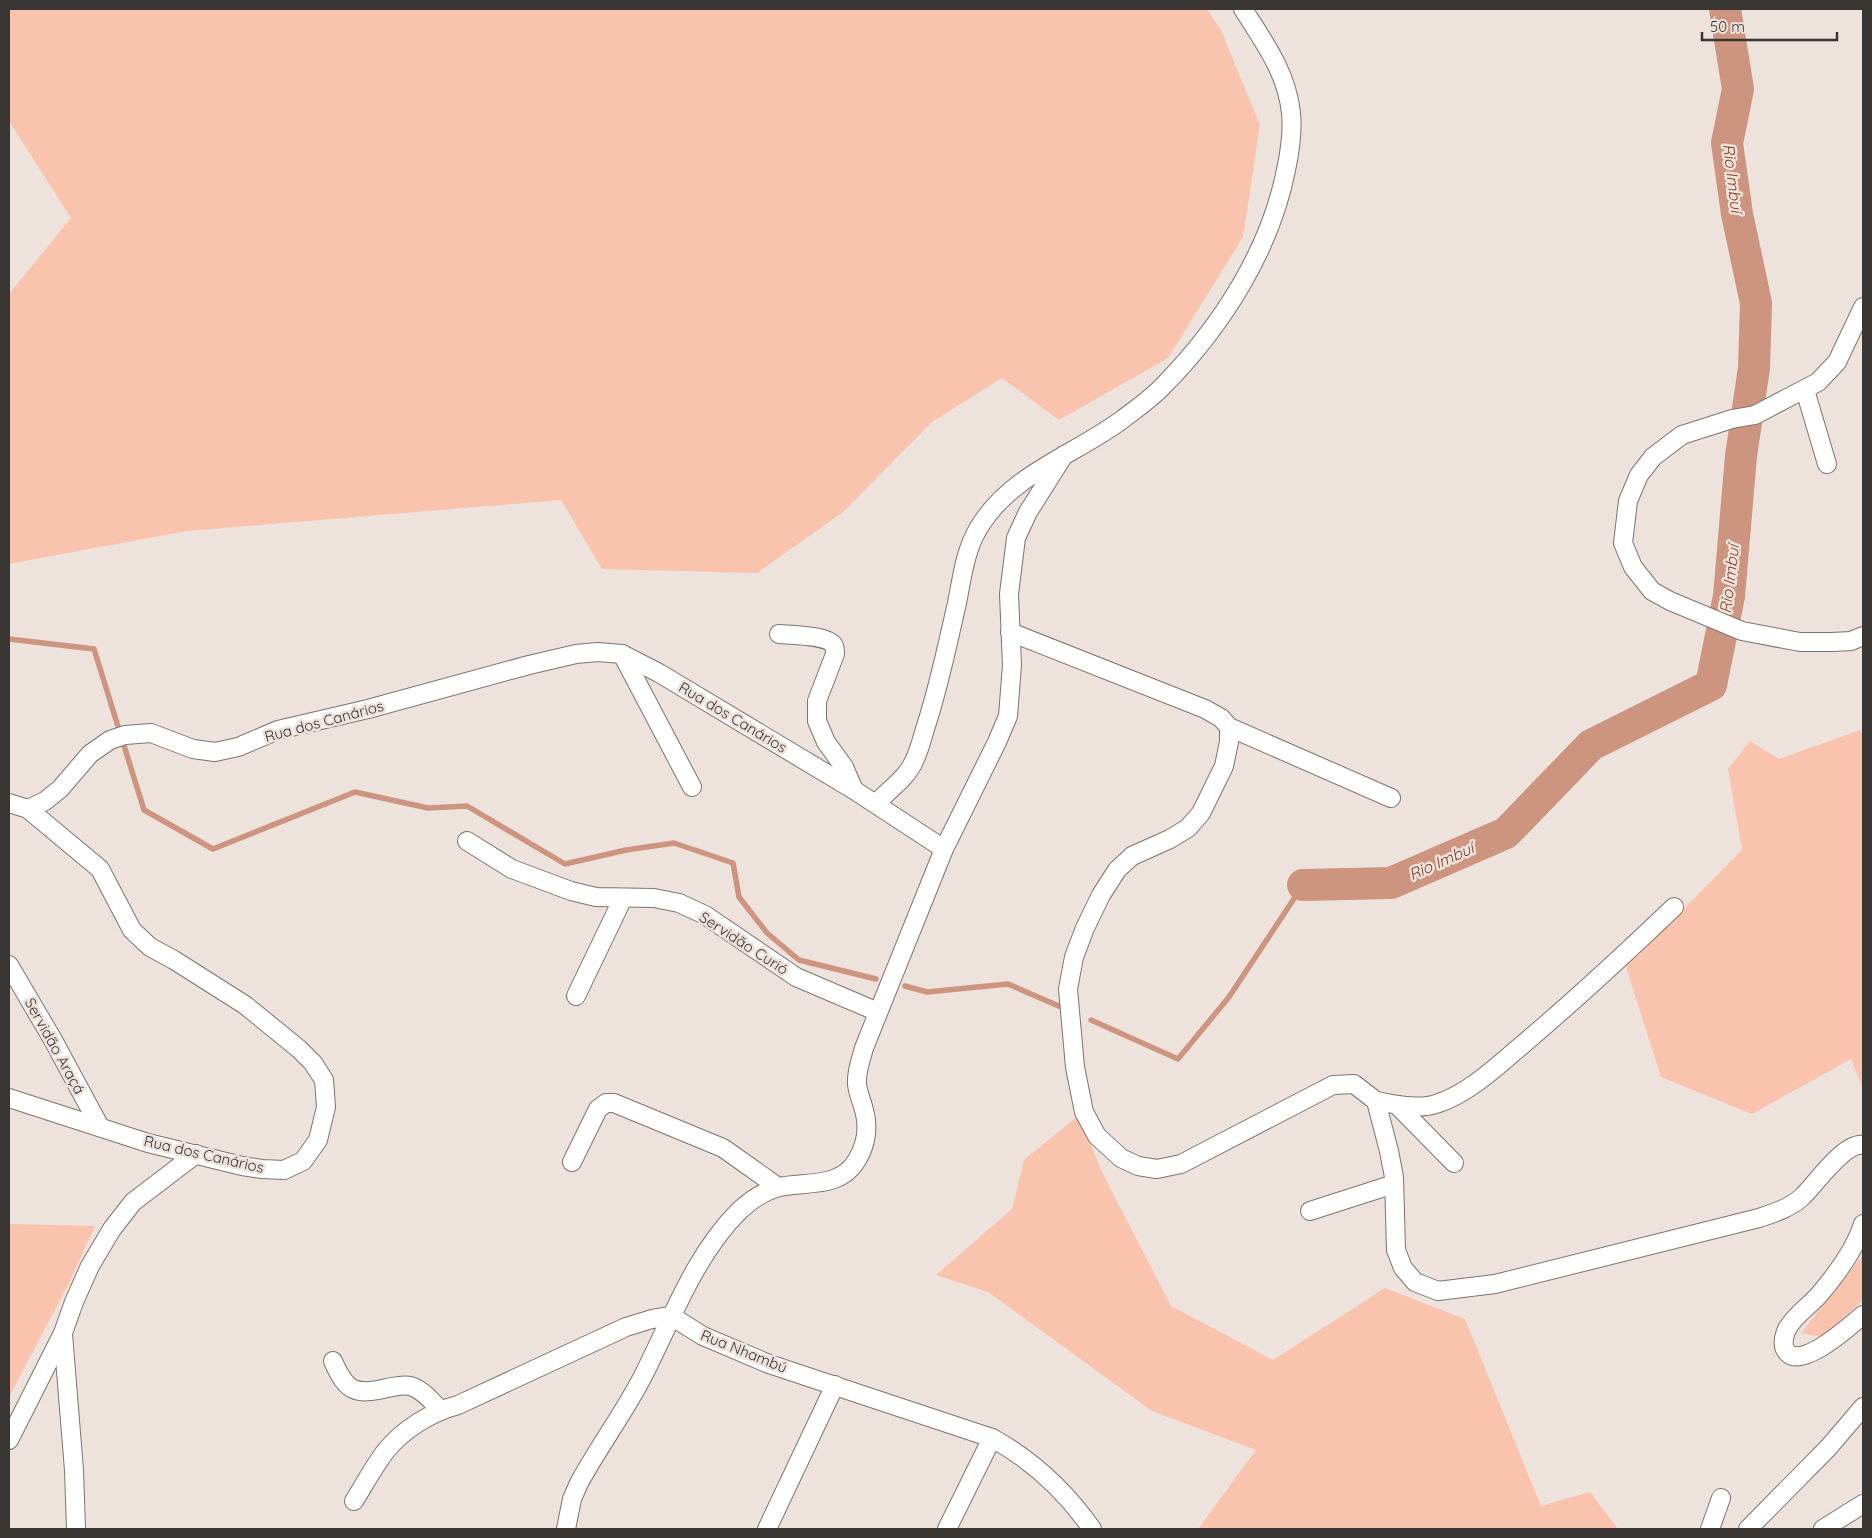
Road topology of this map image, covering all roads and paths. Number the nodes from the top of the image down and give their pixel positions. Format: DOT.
graph roads {
  1 [pos="1243,9"];
  2 [pos="1863,307"];
  3 [pos="1859,328"];
  4 [pos="1805,390"];
  5 [pos="1064,455"];
  6 [pos="1827,464"];
  7 [pos="1010,632"];
  8 [pos="779,634"];
  9 [pos="1863,636"];
  10 [pos="622,654"];
  11 [pos="1229,727"];
  12 [pos="692,787"];
  13 [pos="854,790"];
  14 [pos="1391,798"];
  15 [pos="9,803"];
  16 [pos="876,804"];
  17 [pos="28,809"];
  18 [pos="467,841"];
  19 [pos="944,849"];
  20 [pos="624,898"];
  21 [pos="1674,907"];
  22 [pos="9,965"];
  23 [pos="576,996"];
  24 [pos="878,1012"];
  25 [pos="9,1098"];
  26 [pos="1376,1101"];
  27 [pos="1397,1105"];
  28 [pos="100,1128"];
  29 [pos="1863,1145"];
  30 [pos="196,1154"];
  31 [pos="572,1162"];
  32 [pos="1454,1163"];
  33 [pos="1394,1184"];
  34 [pos="778,1187"];
  35 [pos="1310,1211"];
  36 [pos="1863,1224"];
  37 [pos="1863,1315"];
  38 [pos="671,1316"];
  39 [pos="63,1333"];
  40 [pos="333,1361"];
  41 [pos="835,1385"];
  42 [pos="1863,1407"];
  43 [pos="440,1410"];
  44 [pos="992,1438"];
  45 [pos="9,1440"];
  46 [pos="1721,1498"];
  47 [pos="354,1501"];
  48 [pos="1863,1504"];
  49 [pos="76,1529"];
  50 [pos="566,1529"];
  51 [pos="767,1529"];
  52 [pos="947,1529"];
  53 [pos="1092,1529"];
  54 [pos="1710,1529"];
  55 [pos="1748,1529"];
  56 [pos="1823,1529"];
  1 -- 5 [label="street"];
  2 -- 3 [label="street"];
  3 -- 4 [label="street"];
  4 -- 6 [label="street"];
  4 -- 9 [label="street"];
  5 -- 7 [label="street"];
  5 -- 16 [label="street"];
  7 -- 11 [label="street"];
  7 -- 19 [label="street"];
  8 -- 13 [label="street"];
  10 -- 12 [label="street"];
  10 -- 13 [label="street, Rua dos Canários"];
  10 -- 17 [label="street, Rua dos Canários"];
  11 -- 14 [label="street"];
  11 -- 26 [label="street"];
  13 -- 16 [label="street, Rua dos Canários"];
  15 -- 17 [label="street"];
  16 -- 19 [label="street, Rua dos Canários"];
  17 -- 30 [label="street, Rua dos Canários"];
  18 -- 20 [label="street, Servidão Curió"];
  19 -- 24 [label="street"];
  20 -- 23 [label="street"];
  20 -- 24 [label="street, Servidão Curió"];
  21 -- 27 [label="street"];
  22 -- 28 [label="street, Servidão Araçá"];
  24 -- 34 [label="street"];
  25 -- 28 [label="street, Rua dos Canários"];
  26 -- 27 [label="street"];
  26 -- 33 [label="street"];
  27 -- 32 [label="street"];
  28 -- 30 [label="street, Rua dos Canários"];
  29 -- 33 [label="street"];
  30 -- 39 [label="street"];
  31 -- 34 [label="street"];
  33 -- 35 [label="street"];
  34 -- 38 [label="street"];
  36 -- 37 [label="street"];
  38 -- 41 [label="street, Rua Nhambú"];
  38 -- 43 [label="street"];
  38 -- 50 [label="street"];
  39 -- 45 [label="street"];
  39 -- 49 [label="street"];
  40 -- 43 [label="street"];
  41 -- 44 [label="street, Rua Nhambú"];
  41 -- 51 [label="street"];
  42 -- 55 [label="street"];
  43 -- 47 [label="street"];
  44 -- 52 [label="street"];
  44 -- 53 [label="street, Rua Nhambú"];
  46 -- 54 [label="street"];
  48 -- 56 [label="street"];
}
